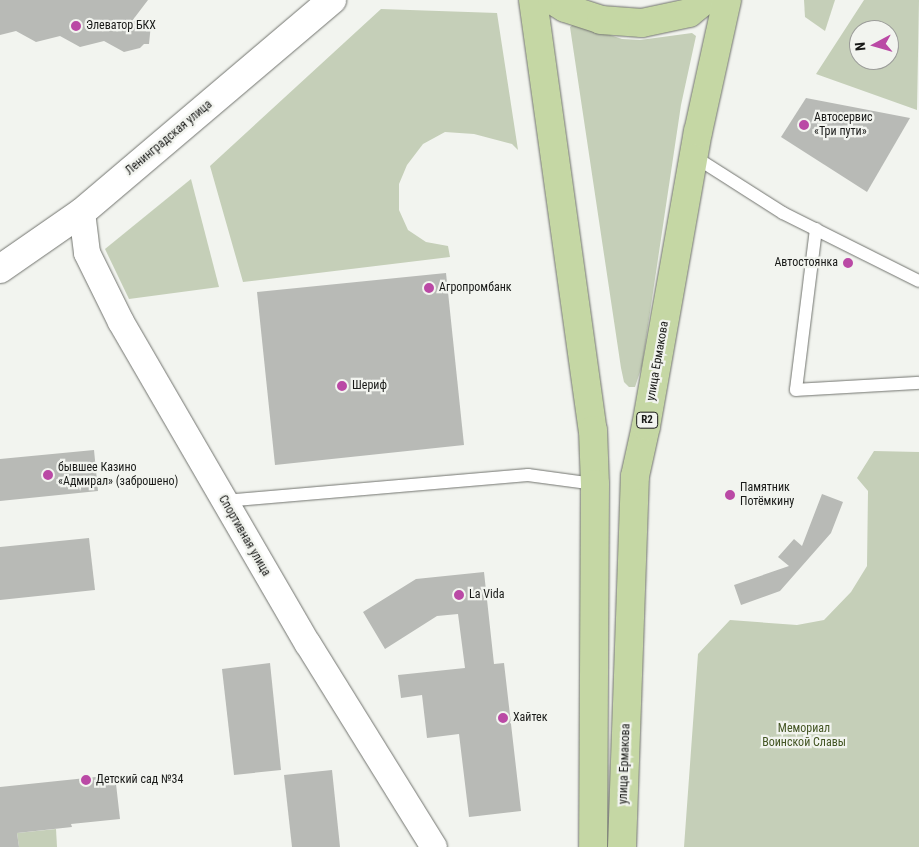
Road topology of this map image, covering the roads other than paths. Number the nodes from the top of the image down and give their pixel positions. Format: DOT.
graph roads {
  1 [pos="332,0"];
  2 [pos="533,0"];
  3 [pos="552,0"];
  4 [pos="705,0"];
  5 [pos="727,0"];
  6 [pos="694,157"];
  7 [pos="82,212"];
  8 [pos="816,229"];
  9 [pos="0,269"];
  10 [pos="919,281"];
  11 [pos="919,383"];
  12 [pos="595,484"];
  13 [pos="224,501"];
  14 [pos="434,847"];
  15 [pos="592,847"];
  16 [pos="622,847"];
  1 -- 7 [label="street, Ленинградская улица"];
  2 -- 12 [label="main road"];
  3 -- 4 [label="main road"];
  5 -- 6 [label="main road, улица Ермакова / R2"];
  6 -- 8 [label="lane"];
  6 -- 16 [label="main road, улица Ермакова / R2"];
  7 -- 9 [label="street, Ленинградская улица"];
  7 -- 13 [label="street, Спортивная улица"];
  8 -- 10 [label="lane"];
  8 -- 11 [label="lane"];
  12 -- 13 [label="lane"];
  12 -- 15 [label="main road"];
  13 -- 14 [label="street, Спортивная улица"];
}
